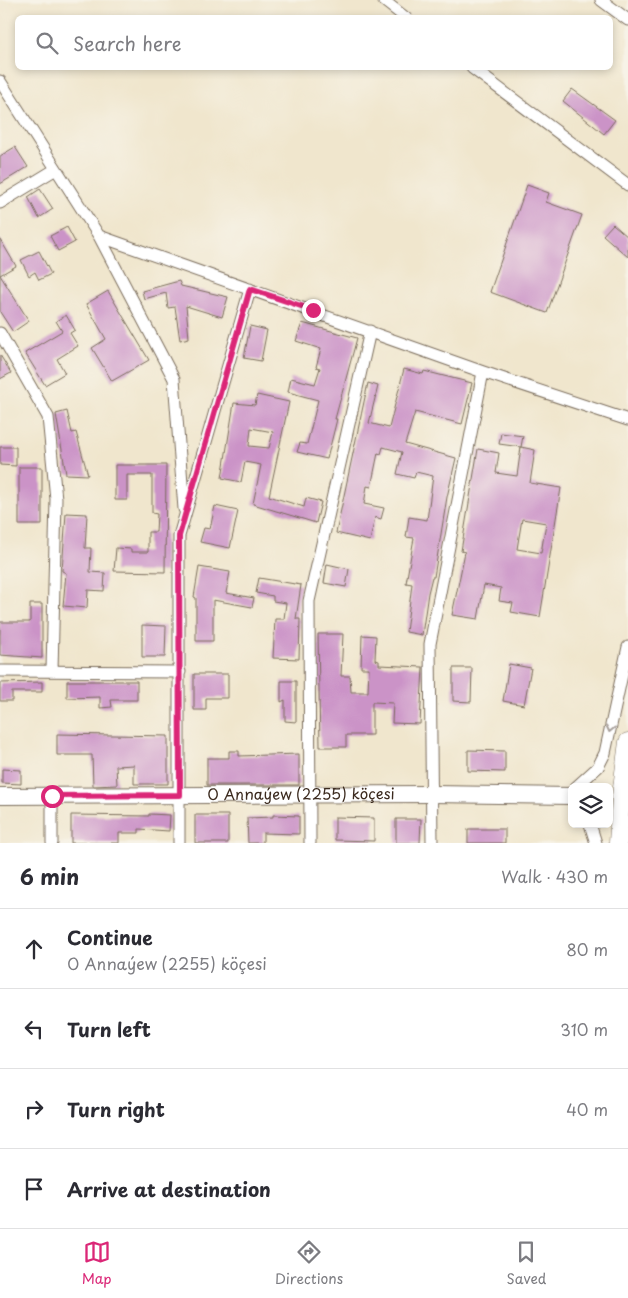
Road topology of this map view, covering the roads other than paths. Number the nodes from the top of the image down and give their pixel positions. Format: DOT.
graph roads {
  1 [pos="383,0"];
  2 [pos="601,0"];
  3 [pos="402,15"];
  4 [pos="628,20"];
  5 [pos="475,70"];
  6 [pos="0,81"];
  7 [pos="56,170"];
  8 [pos="628,185"];
  9 [pos="0,203"];
  10 [pos="98,236"];
  11 [pos="250,289"];
  12 [pos="370,331"];
  13 [pos="0,333"];
  14 [pos="483,372"];
  15 [pos="628,420"];
  16 [pos="185,515"];
  17 [pos="628,647"];
  18 [pos="0,671"];
  19 [pos="52,671"];
  20 [pos="180,672"];
  21 [pos="628,742"];
  22 [pos="580,783"];
  23 [pos="310,794"];
  24 [pos="433,794"];
  25 [pos="180,795"];
  26 [pos="0,796"];
  27 [pos="52,796"];
  28 [pos="619,796"];
  29 [pos="568,797"];
  30 [pos="591,828"];
  31 [pos="52,843"];
  32 [pos="180,843"];
  33 [pos="310,843"];
  34 [pos="432,843"];
  35 [pos="596,843"];
  36 [pos="618,843"];
  1 -- 3 [label="street"];
  2 -- 4 [label="street"];
  5 -- 8 [label="street"];
  6 -- 7 [label="street"];
  7 -- 9 [label="street"];
  7 -- 10 [label="street"];
  10 -- 11 [label="street"];
  10 -- 16 [label="street"];
  11 -- 12 [label="street"];
  11 -- 16 [label="street"];
  12 -- 14 [label="street"];
  12 -- 23 [label="street"];
  13 -- 19 [label="street"];
  14 -- 15 [label="street"];
  14 -- 24 [label="street"];
  16 -- 20 [label="street"];
  17 -- 22 [label="street, one-way"];
  18 -- 19 [label="street"];
  19 -- 20 [label="street"];
  20 -- 25 [label="street"];
  21 -- 28 [label="main road"];
  23 -- 24 [label="main road, O Annaýew (2255) köçesi"];
  23 -- 25 [label="main road, O Annaýew (2255) köçesi"];
  23 -- 33 [label="street"];
  24 -- 29 [label="main road, O Annaýew (2255) köçesi"];
  24 -- 34 [label="street"];
  25 -- 27 [label="main road, O Annaýew (2255) köçesi"];
  25 -- 32 [label="street"];
  26 -- 27 [label="main road, O Annaýew (2255) köçesi"];
  27 -- 31 [label="street"];
  28 -- 36 [label="main road"];
  30 -- 35 [label="street"];
}
